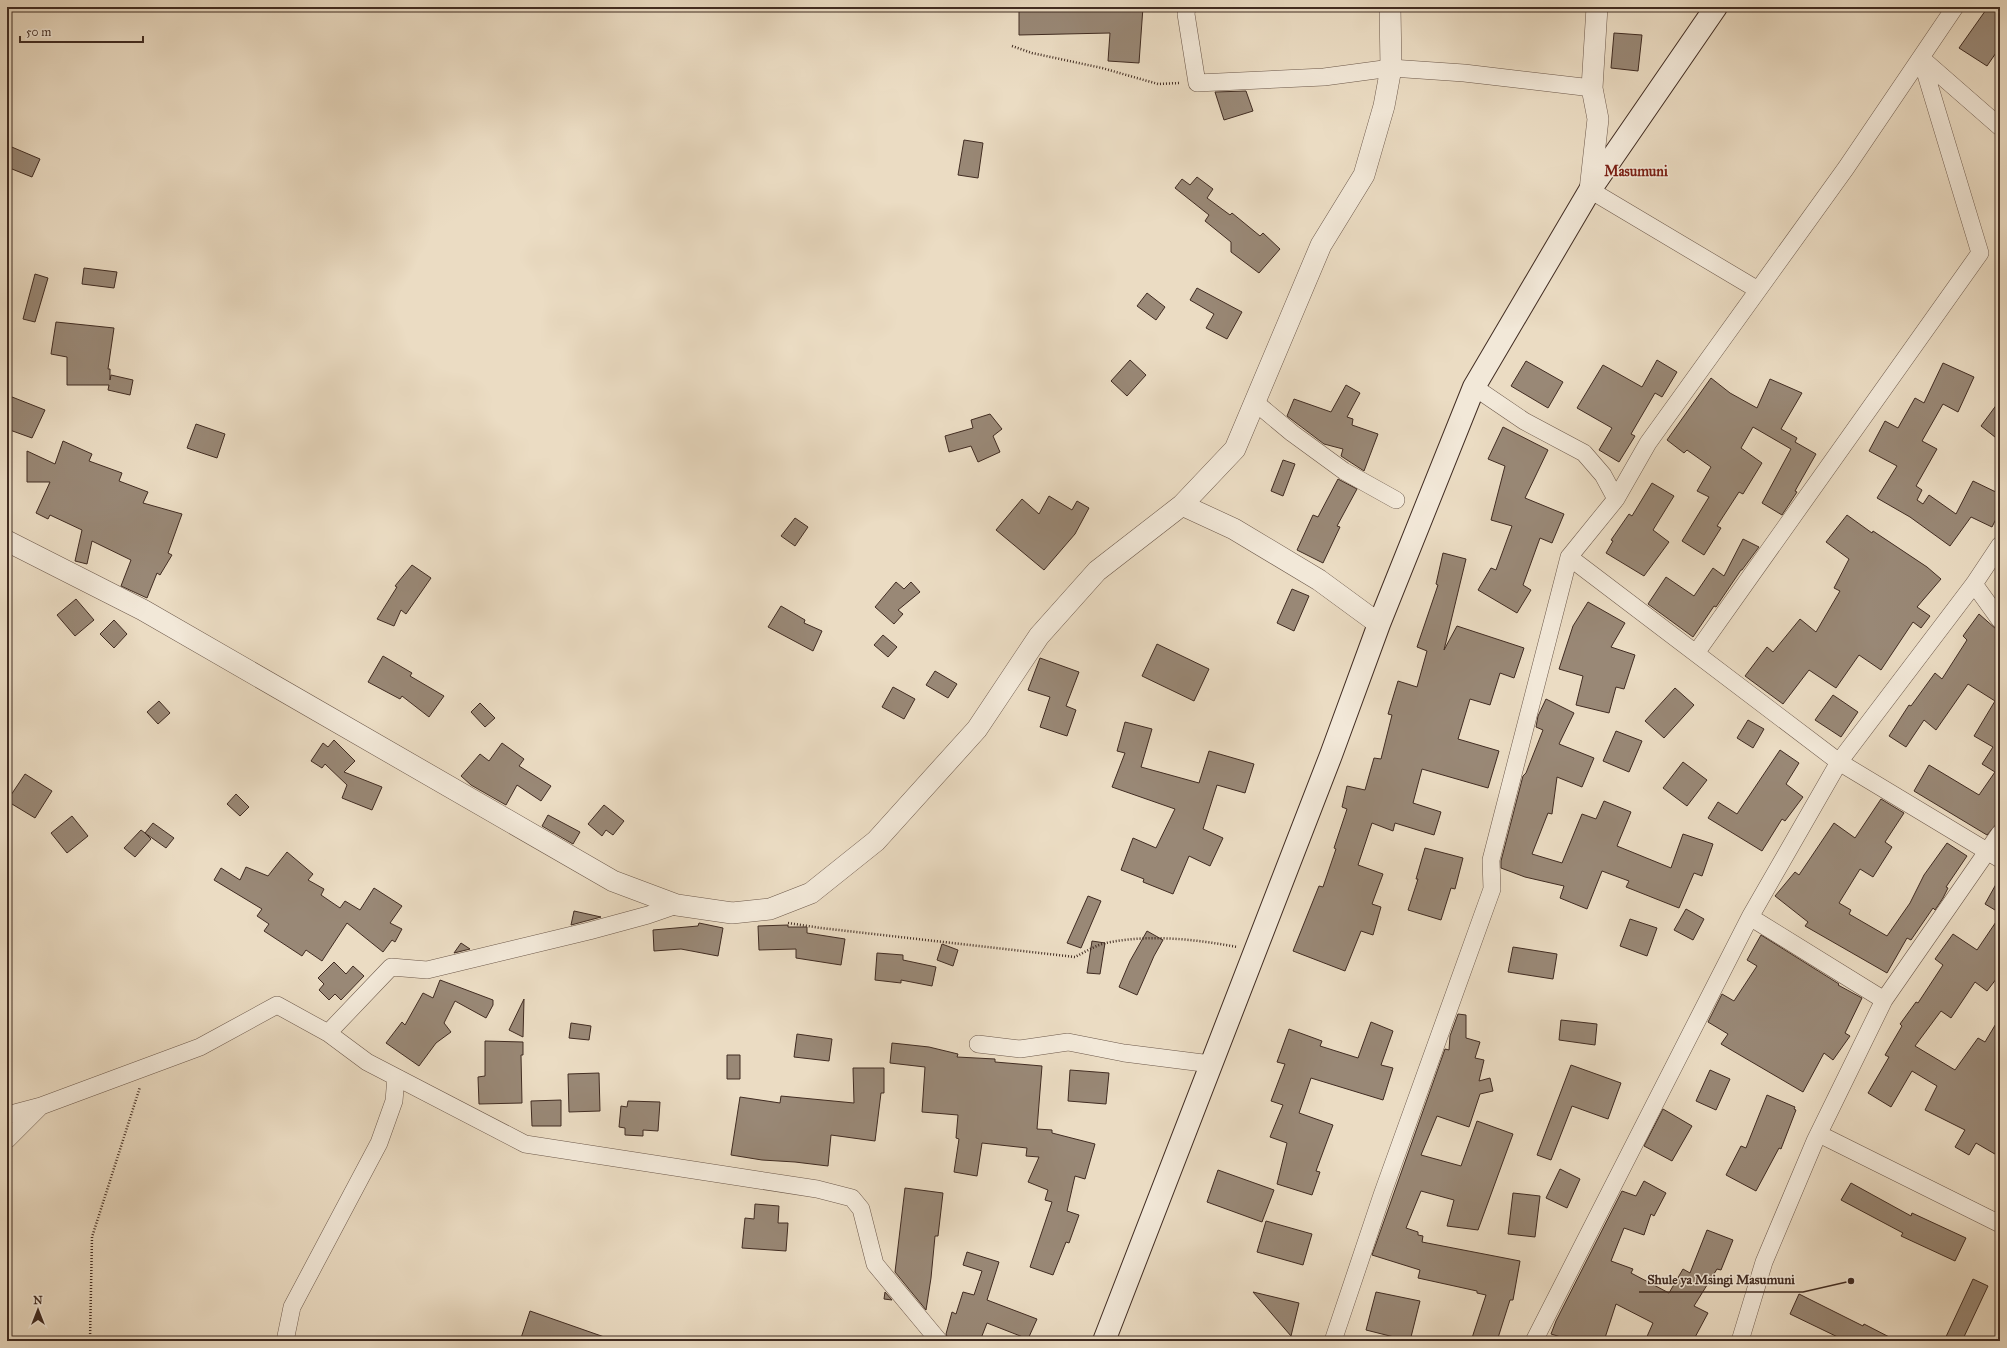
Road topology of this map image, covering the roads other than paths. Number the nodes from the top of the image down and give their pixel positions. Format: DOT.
graph roads {
  1 [pos="1187,7"];
  2 [pos="1390,7"];
  3 [pos="1597,7"];
  4 [pos="1716,7"];
  5 [pos="1955,7"];
  6 [pos="1921,58"];
  7 [pos="1391,68"];
  8 [pos="1592,88"];
  9 [pos="2000,127"];
  10 [pos="1590,190"];
  11 [pos="1758,290"];
  12 [pos="1474,387"];
  13 [pos="1256,402"];
  14 [pos="1616,499"];
  15 [pos="1396,500"];
  16 [pos="1182,505"];
  17 [pos="7,541"];
  18 [pos="2000,545"];
  19 [pos="1569,557"];
  20 [pos="1974,584"];
  21 [pos="2000,620"];
  22 [pos="1379,624"];
  23 [pos="1696,653"];
  24 [pos="1839,762"];
  25 [pos="2000,833"];
  26 [pos="1994,855"];
  27 [pos="677,905"];
  28 [pos="1750,917"];
  29 [pos="1884,1000"];
  30 [pos="328,1033"];
  31 [pos="978,1044"];
  32 [pos="1211,1064"];
  33 [pos="396,1076"];
  34 [pos="41,1106"];
  35 [pos="7,1115"];
  36 [pos="1819,1134"];
  37 [pos="7,1140"];
  38 [pos="2000,1224"];
  39 [pos="285,1341"];
  40 [pos="940,1341"];
  41 [pos="1104,1341"];
  42 [pos="1334,1341"];
  43 [pos="1534,1341"];
  44 [pos="1740,1341"];
  1 -- 7 [label="street"];
  2 -- 7 [label="street"];
  3 -- 8 [label="street"];
  4 -- 10 [label="main road"];
  5 -- 6 [label="street"];
  6 -- 9 [label="street"];
  6 -- 11 [label="street"];
  6 -- 23 [label="street"];
  7 -- 8 [label="street"];
  7 -- 13 [label="street"];
  8 -- 10 [label="street"];
  10 -- 11 [label="street"];
  10 -- 12 [label="main road"];
  11 -- 14 [label="street"];
  12 -- 14 [label="street"];
  12 -- 22 [label="main road"];
  13 -- 15 [label="street"];
  13 -- 16 [label="street"];
  14 -- 19 [label="street"];
  16 -- 22 [label="street"];
  16 -- 27 [label="street"];
  17 -- 27 [label="street"];
  18 -- 20 [label="street"];
  19 -- 23 [label="street"];
  19 -- 42 [label="street"];
  20 -- 21 [label="street"];
  20 -- 24 [label="street"];
  22 -- 32 [label="main road"];
  23 -- 24 [label="street"];
  24 -- 26 [label="street"];
  24 -- 28 [label="street"];
  25 -- 26 [label="street"];
  26 -- 29 [label="street"];
  27 -- 30 [label="street"];
  28 -- 29 [label="street"];
  28 -- 43 [label="street"];
  29 -- 36 [label="street"];
  30 -- 33 [label="street"];
  30 -- 34 [label="street"];
  31 -- 32 [label="street"];
  32 -- 41 [label="main road"];
  33 -- 39 [label="street"];
  33 -- 40 [label="street"];
  34 -- 35 [label="street"];
  34 -- 37 [label="street"];
  36 -- 38 [label="street"];
  36 -- 44 [label="street"];
}
